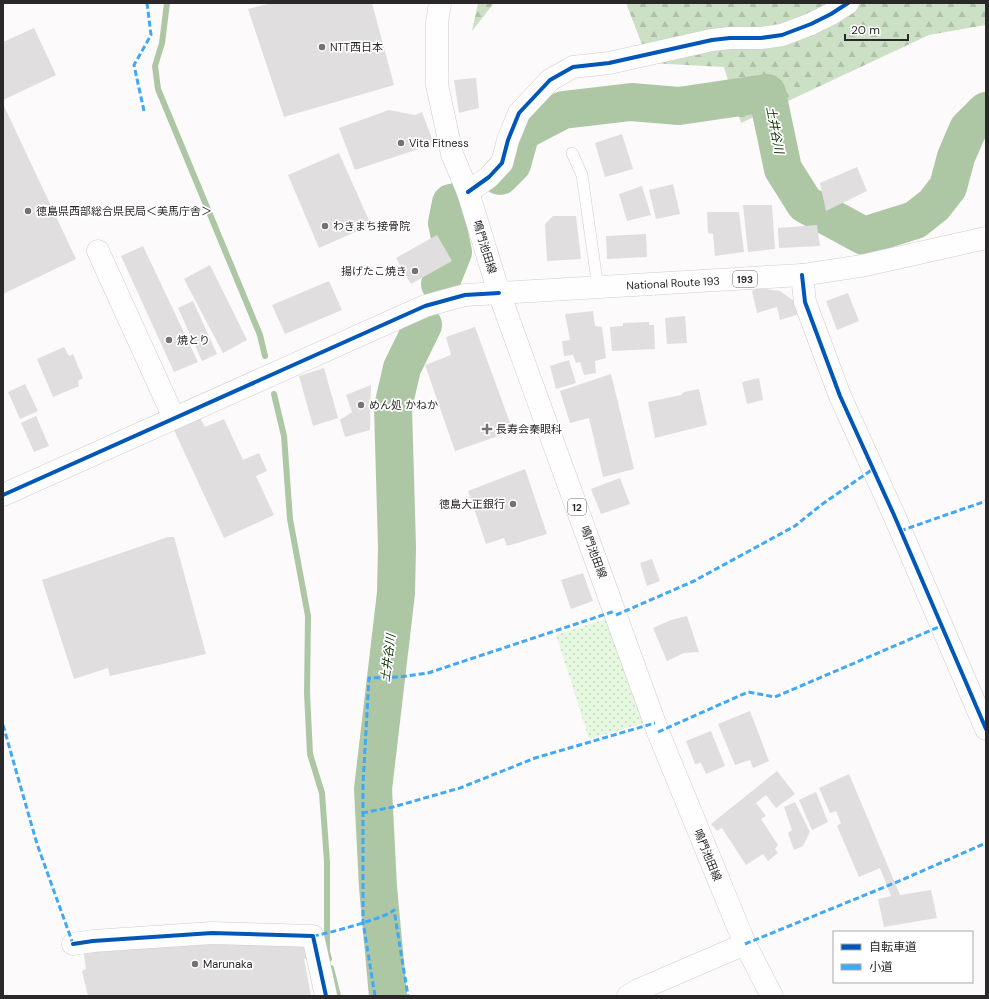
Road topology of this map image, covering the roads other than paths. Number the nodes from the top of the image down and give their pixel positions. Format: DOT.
graph roads {
  1 [pos="440,3"];
  2 [pos="848,3"];
  3 [pos="572,153"];
  4 [pos="468,192"];
  5 [pos="986,238"];
  6 [pos="98,251"];
  7 [pos="802,276"];
  8 [pos="598,288"];
  9 [pos="500,293"];
  10 [pos="174,418"];
  11 [pos="3,495"];
  12 [pos="986,729"];
  13 [pos="73,944"];
  14 [pos="745,944"];
  15 [pos="326,996"];
  16 [pos="628,996"];
  17 [pos="772,996"];
  1 -- 4 [label="main road, 鳴門池田線 / 12"];
  2 -- 4 [label="main road"];
  3 -- 8 [label="lane"];
  4 -- 9 [label="main road, 鳴門池田線 / 12"];
  5 -- 7 [label="main road, National Route 193 / 193"];
  6 -- 10 [label="main road"];
  7 -- 8 [label="main road, National Route 193 / 193"];
  7 -- 12 [label="main road"];
  8 -- 9 [label="main road, National Route 193 / 193"];
  9 -- 10 [label="main road, National Route 193"];
  9 -- 14 [label="main road, 鳴門池田線 / 12"];
  10 -- 11 [label="main road, National Route 193"];
  13 -- 15 [label="main road"];
  14 -- 16 [label="main road"];
  14 -- 17 [label="main road, 鳴門池田線 / 12"];
}
